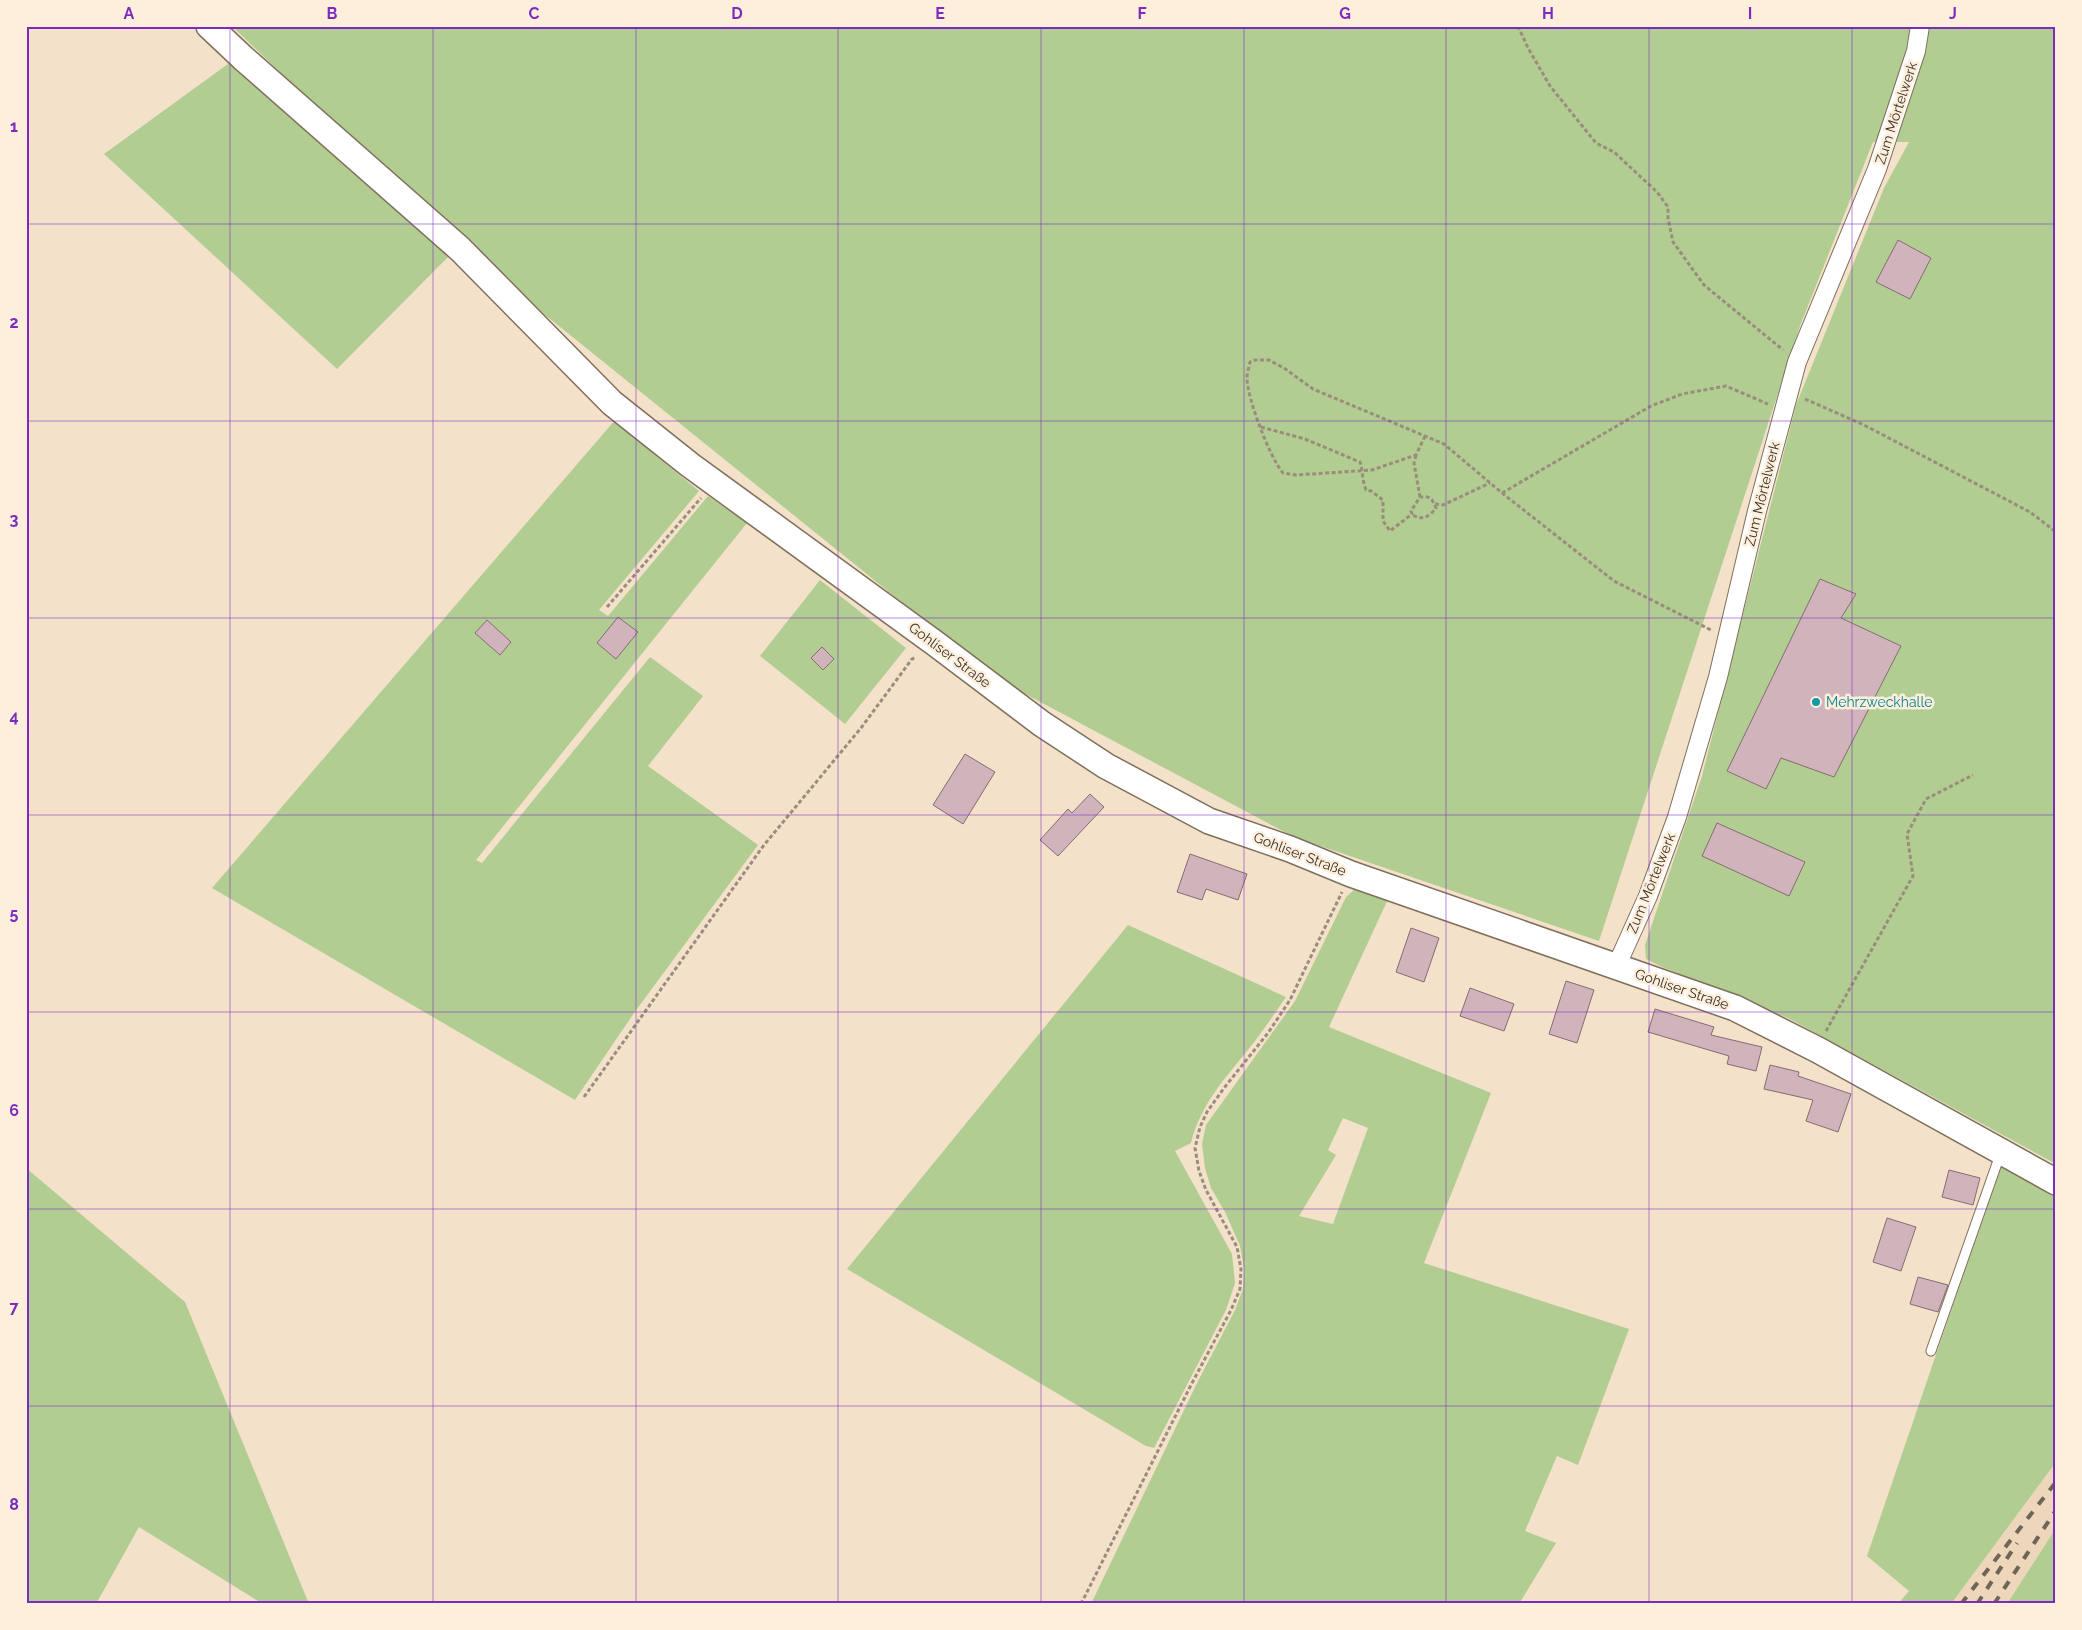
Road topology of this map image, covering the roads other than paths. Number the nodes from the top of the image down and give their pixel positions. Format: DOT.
graph roads {
  1 [pos="209,26"];
  2 [pos="1920,26"];
  3 [pos="1616,967"];
  4 [pos="2001,1152"];
  5 [pos="2056,1182"];
  6 [pos="1931,1351"];
  1 -- 3 [label="street, Gohliser Straße"];
  2 -- 3 [label="street, Zum Mörtelwerk"];
  3 -- 4 [label="street, Gohliser Straße"];
  4 -- 5 [label="street, Gohliser Straße"];
  4 -- 6 [label="lane"];
}
